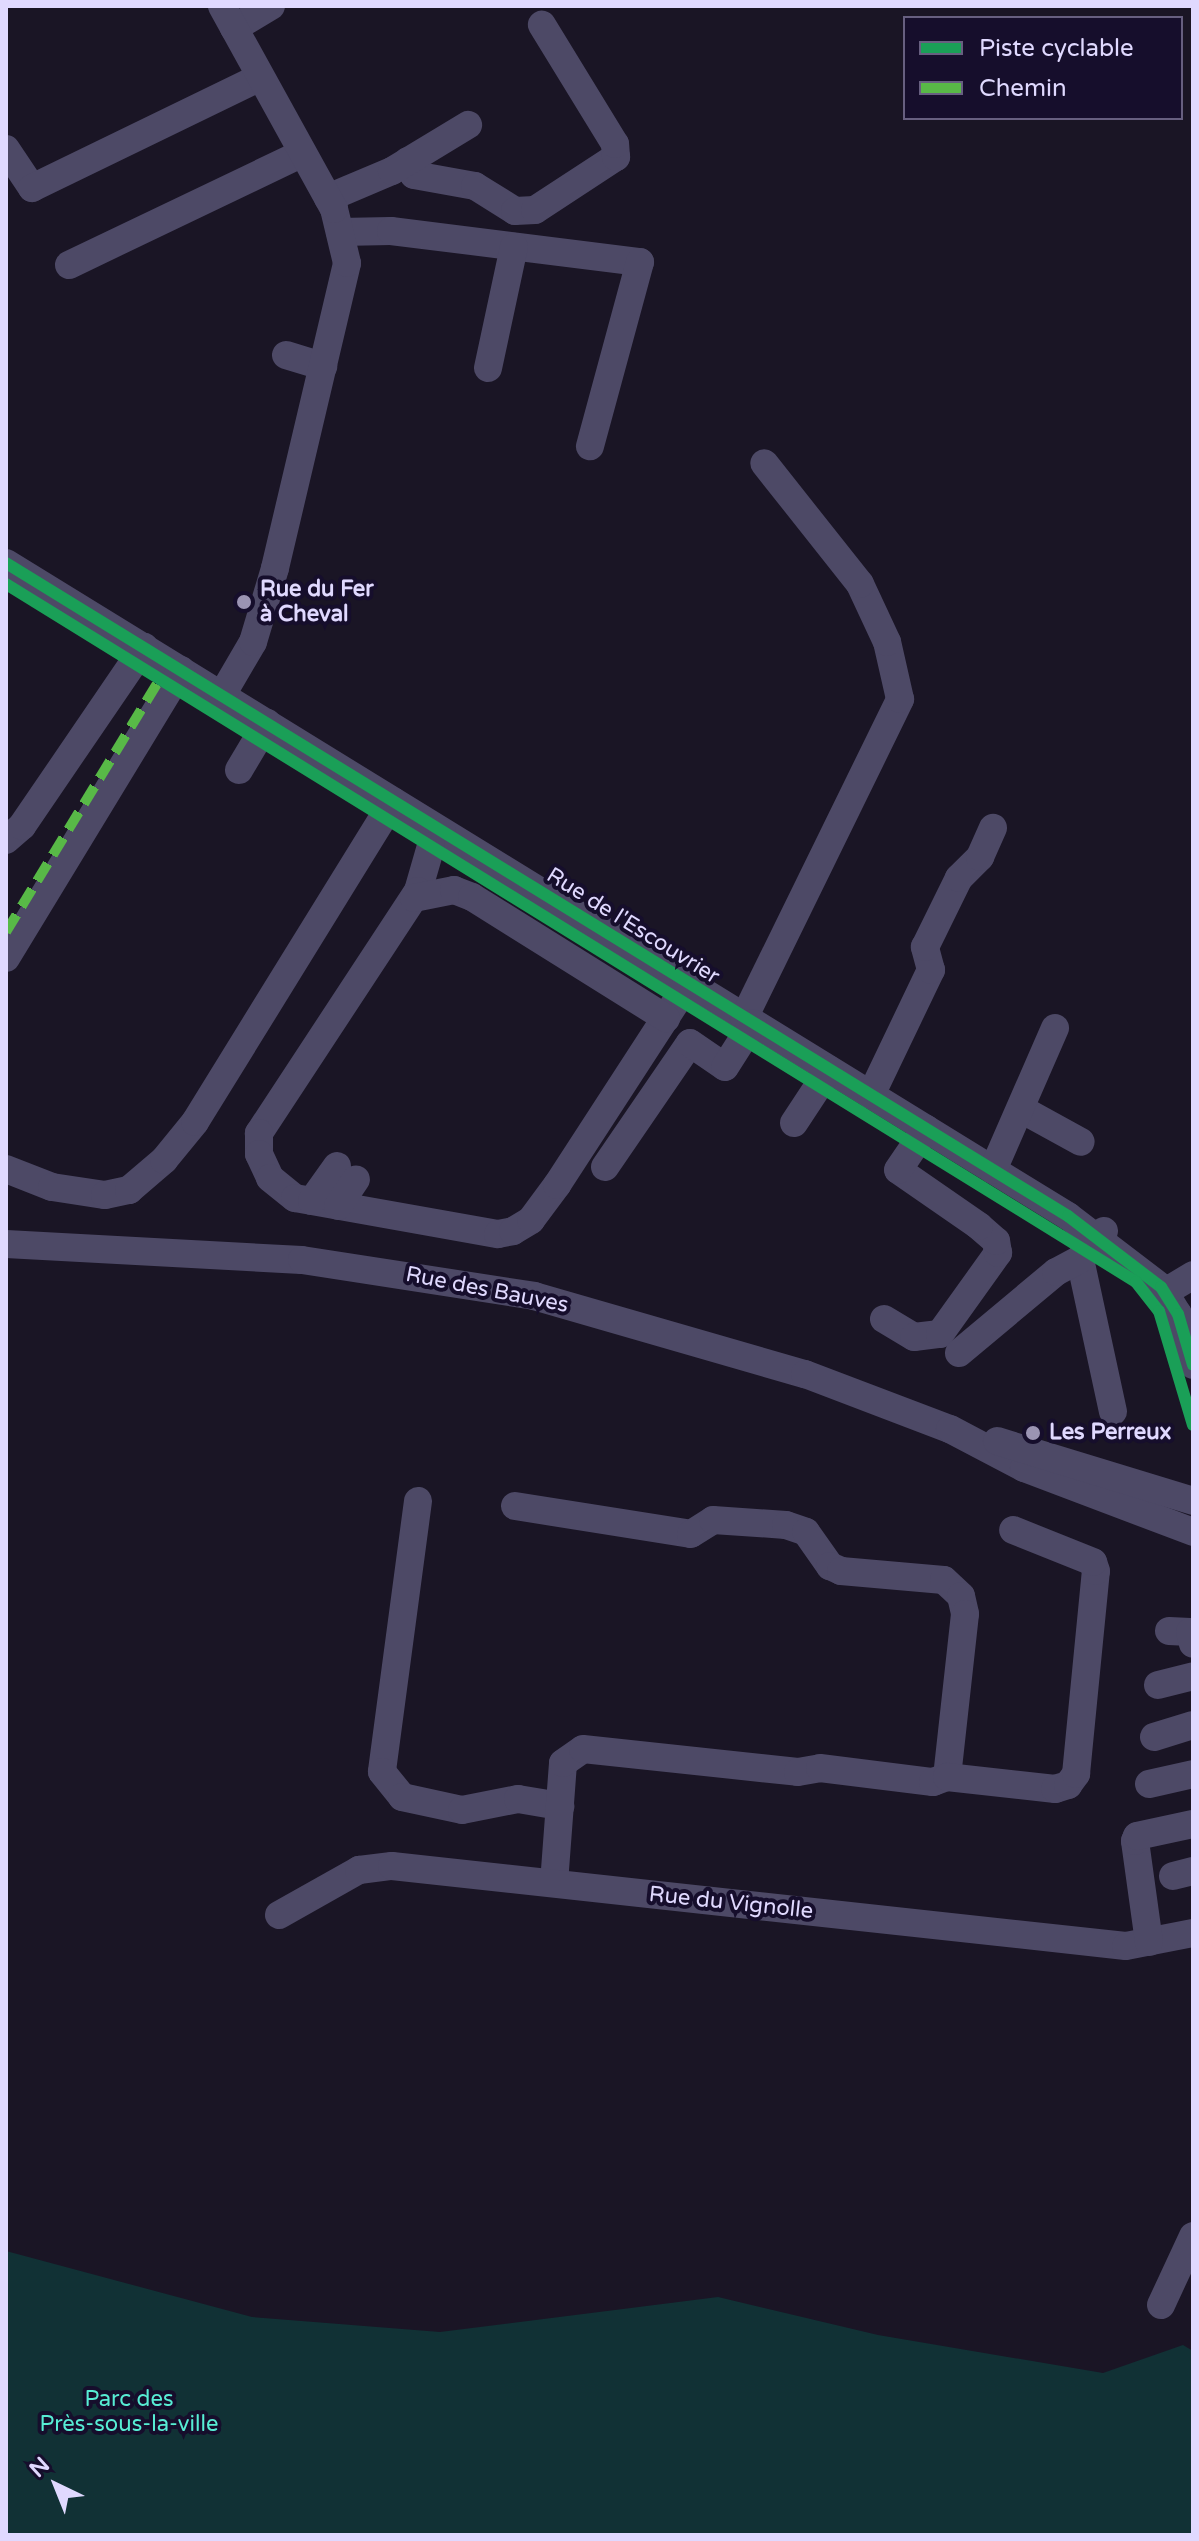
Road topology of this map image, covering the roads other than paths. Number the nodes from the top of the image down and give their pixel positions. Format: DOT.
graph roads {
  1 [pos="271,6"];
  2 [pos="228,17"];
  3 [pos="542,25"];
  4 [pos="261,77"];
  5 [pos="468,125"];
  6 [pos="6,149"];
  7 [pos="303,153"];
  8 [pos="408,161"];
  9 [pos="328,198"];
  10 [pos="340,232"];
  11 [pos="514,247"];
  12 [pos="69,265"];
  13 [pos="286,355"];
  14 [pos="323,366"];
  15 [pos="488,368"];
  16 [pos="590,446"];
  17 [pos="764,463"];
  18 [pos="6,563"];
  19 [pos="144,647"];
  20 [pos="181,670"];
  21 [pos="222,695"];
  22 [pos="267,723"];
  23 [pos="239,770"];
  24 [pos="393,801"];
  25 [pos="993,828"];
  26 [pos="442,832"];
  27 [pos="6,840"];
  28 [pos="414,898"];
  29 [pos="6,958"];
  30 [pos="688,983"];
  31 [pos="666,1018"];
  32 [pos="749,1020"];
  33 [pos="1055,1028"];
  34 [pos="829,1070"];
  35 [pos="871,1095"];
  36 [pos="1021,1109"];
  37 [pos="794,1123"];
  38 [pos="926,1129"];
  39 [pos="1081,1142"];
  40 [pos="605,1167"];
  41 [pos="6,1169"];
  42 [pos="993,1170"];
  43 [pos="347,1172"];
  44 [pos="325,1204"];
  45 [pos="1101,1234"];
  46 [pos="6,1244"];
  47 [pos="1080,1259"];
  48 [pos="1185,1294"];
  49 [pos="884,1319"];
  50 [pos="959,1353"];
  51 [pos="1193,1365"];
  52 [pos="1113,1411"];
  53 [pos="950,1429"];
  54 [pos="1193,1476"];
  55 [pos="1164,1492"];
  56 [pos="418,1501"];
  57 [pos="1193,1501"];
  58 [pos="515,1506"];
  59 [pos="1013,1530"];
  60 [pos="1193,1532"];
  61 [pos="1193,1676"];
  62 [pos="1158,1685"];
  63 [pos="1193,1725"];
  64 [pos="1154,1737"];
  65 [pos="1193,1774"];
  66 [pos="947,1777"];
  67 [pos="1149,1784"];
  68 [pos="560,1806"];
  69 [pos="1193,1824"];
  70 [pos="554,1883"];
  71 [pos="279,1915"];
  72 [pos="1193,1933"];
  73 [pos="1149,1942"];
  74 [pos="1193,2236"];
  75 [pos="1161,2305"];
  1 -- 2 [label="street"];
  2 -- 4 [label="street"];
  3 -- 8 [label="street"];
  4 -- 6 [label="street"];
  4 -- 7 [label="street"];
  5 -- 8 [label="street"];
  7 -- 9 [label="street"];
  7 -- 12 [label="street"];
  8 -- 9 [label="street"];
  9 -- 10 [label="street"];
  10 -- 11 [label="street"];
  10 -- 14 [label="street"];
  11 -- 15 [label="street"];
  11 -- 16 [label="street"];
  13 -- 14 [label="street"];
  14 -- 21 [label="street"];
  17 -- 32 [label="street"];
  18 -- 19 [label="street, Rue de l'Escouvrier"];
  19 -- 20 [label="street, Rue de l'Escouvrier"];
  19 -- 27 [label="street"];
  20 -- 21 [label="street, Rue de l'Escouvrier"];
  20 -- 29 [label="street"];
  21 -- 22 [label="street, Rue de l'Escouvrier"];
  22 -- 23 [label="street"];
  22 -- 24 [label="street, Rue de l'Escouvrier"];
  24 -- 26 [label="street, Rue de l'Escouvrier"];
  24 -- 41 [label="street"];
  25 -- 35 [label="street"];
  26 -- 28 [label="street"];
  26 -- 30 [label="street, Rue de l'Escouvrier"];
  28 -- 31 [label="street"];
  28 -- 44 [label="street"];
  30 -- 31 [label="street"];
  30 -- 32 [label="street, Rue de l'Escouvrier"];
  31 -- 44 [label="street"];
  32 -- 34 [label="street, Rue de l'Escouvrier"];
  32 -- 40 [label="street"];
  33 -- 36 [label="street"];
  34 -- 35 [label="street, Rue de l'Escouvrier"];
  34 -- 37 [label="street"];
  35 -- 38 [label="street, Rue de l'Escouvrier"];
  36 -- 39 [label="street"];
  36 -- 42 [label="street"];
  38 -- 42 [label="street, Rue de l'Escouvrier"];
  38 -- 49 [label="street"];
  42 -- 45 [label="street, Rue de l'Escouvrier"];
  43 -- 44 [label="street"];
  45 -- 47 [label="street"];
  45 -- 48 [label="street, Rue de l'Escouvrier"];
  46 -- 53 [label="street, Rue des Bauves"];
  47 -- 50 [label="street"];
  47 -- 52 [label="street"];
  48 -- 51 [label="street, Rue de l'Escouvrier"];
  53 -- 55 [label="street, Rue des Bauves"];
  53 -- 60 [label="street, Rue des Bauves"];
  54 -- 55 [label="street"];
  55 -- 57 [label="street, Rue des Bauves"];
  56 -- 68 [label="street"];
  58 -- 66 [label="street"];
  59 -- 66 [label="street"];
  61 -- 62 [label="street"];
  63 -- 64 [label="street"];
  65 -- 67 [label="street"];
  66 -- 68 [label="street"];
  68 -- 70 [label="street"];
  69 -- 73 [label="street"];
  70 -- 71 [label="street, Rue du Vignolle"];
  70 -- 73 [label="street, Rue du Vignolle"];
  72 -- 73 [label="street, Rue du Vignolle"];
  74 -- 75 [label="street"];
}
